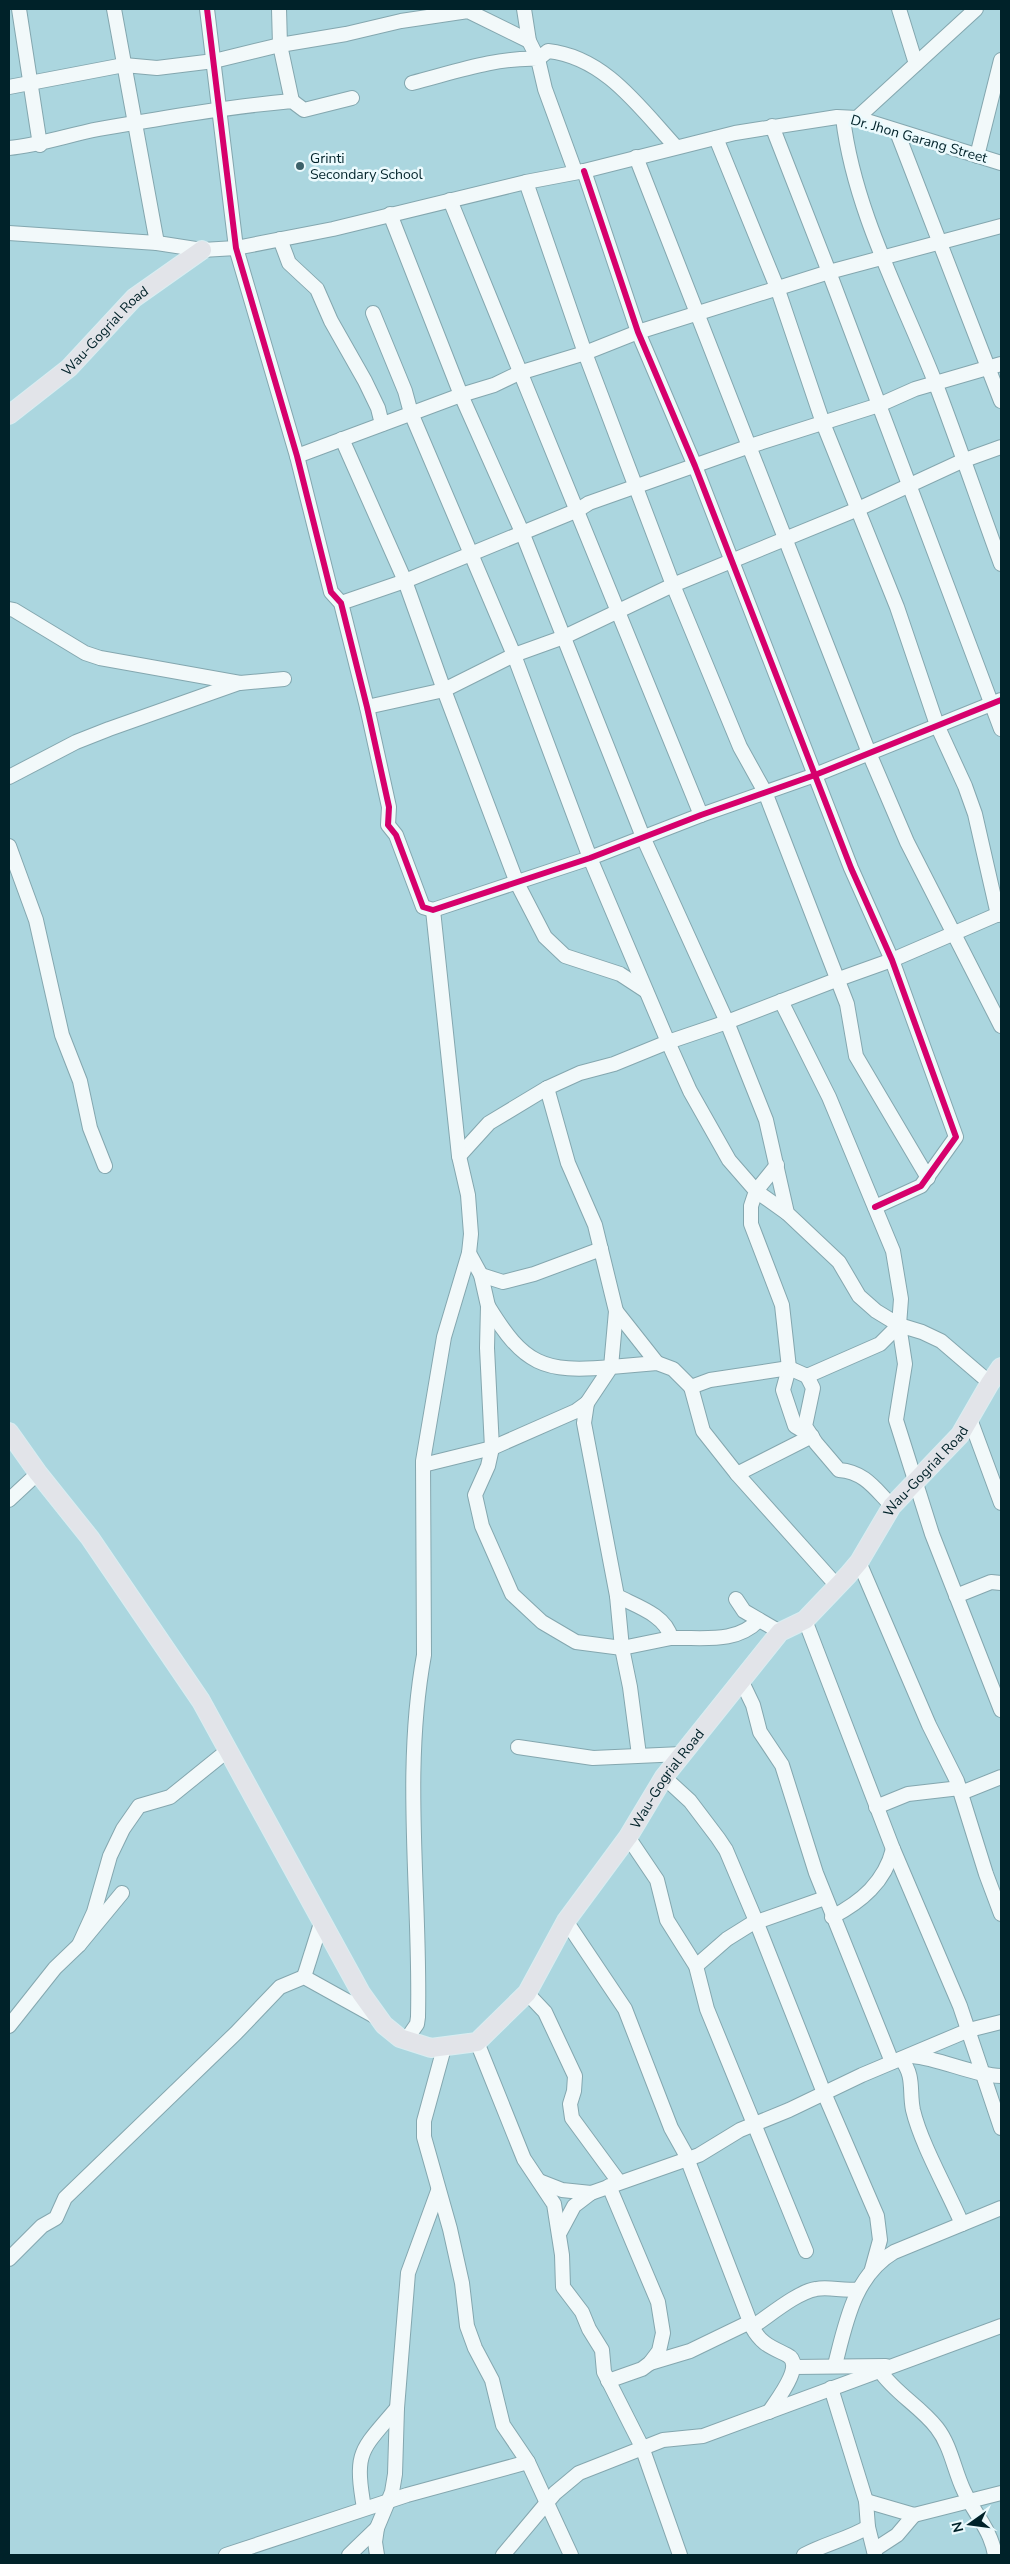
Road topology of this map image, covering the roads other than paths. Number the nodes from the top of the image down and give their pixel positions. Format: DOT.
graph roads {
  1 [pos="19,9"];
  2 [pos="114,9"];
  3 [pos="207,9"];
  4 [pos="279,9"];
  5 [pos="524,9"];
  6 [pos="899,9"];
  7 [pos="976,9"];
  8 [pos="468,10"];
  9 [pos="529,42"];
  10 [pos="280,45"];
  11 [pos="538,59"];
  12 [pos="1001,60"];
  13 [pos="214,61"];
  14 [pos="916,64"];
  15 [pos="124,65"];
  16 [pos="31,83"];
  17 [pos="412,83"];
  18 [pos="9,87"];
  19 [pos="352,98"];
  20 [pos="292,101"];
  21 [pos="221,110"];
  22 [pos="846,117"];
  23 [pos="135,125"];
  24 [pos="772,126"];
  25 [pos="897,132"];
  26 [pos="716,138"];
  27 [pos="40,144"];
  28 [pos="676,147"];
  29 [pos="9,148"];
  30 [pos="977,156"];
  31 [pos="636,157"];
  32 [pos="1001,163"];
  33 [pos="579,171"];
  34 [pos="526,182"];
  35 [pos="450,200"];
  36 [pos="390,214"];
  37 [pos="1001,226"];
  38 [pos="9,233"];
  39 [pos="280,239"];
  40 [pos="157,243"];
  41 [pos="940,243"];
  42 [pos="236,248"];
  43 [pos="202,250"];
  44 [pos="882,257"];
  45 [pos="829,272"];
  46 [pos="778,290"];
  47 [pos="373,313"];
  48 [pos="697,313"];
  49 [pos="638,332"];
  50 [pos="585,354"];
  51 [pos="996,366"];
  52 [pos="519,373"];
  53 [pos="935,383"];
  54 [pos="461,395"];
  55 [pos="1001,401"];
  56 [pos="879,405"];
  57 [pos="410,413"];
  58 [pos="9,415"];
  59 [pos="824,422"];
  60 [pos="382,424"];
  61 [pos="342,439"];
  62 [pos="750,446"];
  63 [pos="1001,447"];
  64 [pos="297,456"];
  65 [pos="962,461"];
  66 [pos="695,466"];
  67 [pos="910,485"];
  68 [pos="636,487"];
  69 [pos="858,509"];
  70 [pos="578,510"];
  71 [pos="522,532"];
  72 [pos="785,539"];
  73 [pos="470,554"];
  74 [pos="732,561"];
  75 [pos="1001,564"];
  76 [pos="405,581"];
  77 [pos="673,585"];
  78 [pos="341,603"];
  79 [pos="9,609"];
  80 [pos="618,611"];
  81 [pos="564,637"];
  82 [pos="514,655"];
  83 [pos="284,679"];
  84 [pos="240,683"];
  85 [pos="444,690"];
  86 [pos="996,702"];
  87 [pos="367,707"];
  88 [pos="937,725"];
  89 [pos="1001,729"];
  90 [pos="869,753"];
  91 [pos="815,775"];
  92 [pos="9,777"];
  93 [pos="765,792"];
  94 [pos="701,815"];
  95 [pos="643,837"];
  96 [pos="9,846"];
  97 [pos="590,858"];
  98 [pos="517,883"];
  99 [pos="433,910"];
  100 [pos="999,914"];
  101 [pos="953,933"];
  102 [pos="892,960"];
  103 [pos="836,980"];
  104 [pos="646,990"];
  105 [pos="782,1002"];
  106 [pos="728,1022"];
  107 [pos="1001,1026"];
  108 [pos="668,1042"];
  109 [pos="547,1088"];
  110 [pos="459,1156"];
  111 [pos="777,1165"];
  112 [pos="104,1166"];
  113 [pos="928,1178"];
  114 [pos="756,1191"];
  115 [pos="875,1207"];
  116 [pos="787,1213"];
  117 [pos="601,1249"];
  118 [pos="469,1253"];
  119 [pos="481,1276"];
  120 [pos="488,1306"];
  121 [pos="616,1311"];
  122 [pos="899,1326"];
  123 [pos="657,1364"];
  124 [pos="611,1367"];
  125 [pos="789,1368"];
  126 [pos="1001,1368"];
  127 [pos="807,1376"];
  128 [pos="990,1383"];
  129 [pos="691,1387"];
  130 [pos="587,1403"];
  131 [pos="970,1419"];
  132 [pos="9,1432"];
  133 [pos="812,1436"];
  134 [pos="492,1448"];
  135 [pos="423,1465"];
  136 [pos="38,1473"];
  137 [pos="737,1474"];
  138 [pos="915,1484"];
  139 [pos="9,1500"];
  140 [pos="1001,1502"];
  141 [pos="892,1506"];
  142 [pos="859,1562"];
  143 [pos="1001,1583"];
  144 [pos="838,1587"];
  145 [pos="618,1596"];
  146 [pos="956,1596"];
  147 [pos="736,1600"];
  148 [pos="759,1620"];
  149 [pos="805,1620"];
  150 [pos="780,1632"];
  151 [pos="671,1638"];
  152 [pos="622,1648"];
  153 [pos="741,1680"];
  154 [pos="1001,1710"];
  155 [pos="518,1748"];
  156 [pos="227,1751"];
  157 [pos="682,1754"];
  158 [pos="639,1755"];
  159 [pos="664,1777"];
  160 [pos="1001,1777"];
  161 [pos="961,1790"];
  162 [pos="876,1807"];
  163 [pos="628,1837"];
  164 [pos="893,1849"];
  165 [pos="122,1892"];
  166 [pos="824,1898"];
  167 [pos="1001,1914"];
  168 [pos="832,1918"];
  169 [pos="566,1921"];
  170 [pos="756,1921"];
  171 [pos="325,1926"];
  172 [pos="79,1945"];
  173 [pos="696,1966"];
  174 [pos="304,1977"];
  175 [pos="527,1993"];
  176 [pos="377,2017"];
  177 [pos="1001,2022"];
  178 [pos="9,2026"];
  179 [pos="969,2030"];
  180 [pos="406,2040"];
  181 [pos="478,2042"];
  182 [pos="444,2048"];
  183 [pos="901,2059"];
  184 [pos="982,2074"];
  185 [pos="1001,2076"];
  186 [pos="824,2093"];
  187 [pos="754,2123"];
  188 [pos="1001,2128"];
  189 [pos="687,2159"];
  190 [pos="535,2178"];
  191 [pos="614,2184"];
  192 [pos="438,2191"];
  193 [pos="591,2193"];
  194 [pos="1001,2208"];
  195 [pos="962,2224"];
  196 [pos="559,2240"];
  197 [pos="806,2250"];
  198 [pos="9,2259"];
  199 [pos="872,2269"];
  200 [pos="859,2289"];
  201 [pos="751,2324"];
  202 [pos="1001,2326"];
  203 [pos="650,2363"];
  204 [pos="835,2365"];
  205 [pos="794,2366"];
  206 [pos="896,2366"];
  207 [pos="880,2371"];
  208 [pos="608,2381"];
  209 [pos="831,2388"];
  210 [pos="397,2408"];
  211 [pos="769,2412"];
  212 [pos="642,2447"];
  213 [pos="528,2462"];
  214 [pos="1001,2493"];
  215 [pos="388,2500"];
  216 [pos="969,2500"];
  217 [pos="866,2501"];
  218 [pos="548,2503"];
  219 [pos="364,2508"];
  220 [pos="914,2515"];
  221 [pos="377,2528"];
  222 [pos="868,2528"];
  223 [pos="874,2553"];
  224 [pos="226,2555"];
  225 [pos="349,2555"];
  226 [pos="376,2555"];
  227 [pos="503,2555"];
  228 [pos="571,2555"];
  229 [pos="680,2555"];
  230 [pos="804,2555"];
  231 [pos="995,2555"];
  1 -- 16 [label="street"];
  2 -- 15 [label="street"];
  3 -- 13 [label="street"];
  4 -- 10 [label="street"];
  5 -- 9 [label="street"];
  6 -- 14 [label="street"];
  7 -- 14 [label="street"];
  8 -- 9 [label="street"];
  8 -- 10 [label="street"];
  9 -- 11 [label="street"];
  10 -- 13 [label="street"];
  10 -- 20 [label="street"];
  11 -- 17 [label="street"];
  11 -- 28 [label="street"];
  11 -- 33 [label="street"];
  12 -- 30 [label="street"];
  13 -- 15 [label="street"];
  13 -- 21 [label="street"];
  14 -- 22 [label="street"];
  15 -- 16 [label="street"];
  15 -- 23 [label="street"];
  16 -- 18 [label="street"];
  16 -- 27 [label="street"];
  19 -- 20 [label="street"];
  20 -- 21 [label="street"];
  21 -- 23 [label="street"];
  21 -- 42 [label="street"];
  22 -- 24 [label="street"];
  22 -- 25 [label="street, Dr. Jhon Garang Street"];
  22 -- 44 [label="street"];
  23 -- 27 [label="street"];
  23 -- 40 [label="street"];
  24 -- 26 [label="street"];
  24 -- 45 [label="street"];
  25 -- 30 [label="street, Dr. Jhon Garang Street"];
  25 -- 41 [label="street"];
  26 -- 28 [label="street"];
  26 -- 46 [label="street"];
  27 -- 29 [label="street"];
  28 -- 31 [label="street"];
  30 -- 32 [label="street, Dr. Jhon Garang Street"];
  31 -- 33 [label="street"];
  31 -- 48 [label="street"];
  33 -- 34 [label="street"];
  33 -- 49 [label="street"];
  34 -- 35 [label="street"];
  34 -- 50 [label="street"];
  35 -- 36 [label="street"];
  35 -- 52 [label="street"];
  36 -- 39 [label="street"];
  36 -- 54 [label="street"];
  37 -- 41 [label="street"];
  38 -- 40 [label="street"];
  39 -- 42 [label="street"];
  39 -- 60 [label="street"];
  40 -- 43 [label="street"];
  41 -- 44 [label="street"];
  41 -- 51 [label="street"];
  42 -- 43 [label="street"];
  42 -- 64 [label="street"];
  43 -- 58 [label="main road, Wau-Gogrial Road"];
  44 -- 45 [label="street"];
  44 -- 53 [label="street"];
  45 -- 46 [label="street"];
  45 -- 56 [label="street"];
  46 -- 48 [label="street"];
  46 -- 59 [label="street"];
  47 -- 57 [label="street"];
  48 -- 49 [label="street"];
  48 -- 62 [label="street"];
  49 -- 50 [label="street"];
  49 -- 66 [label="street"];
  50 -- 52 [label="street"];
  50 -- 68 [label="street"];
  51 -- 53 [label="street"];
  51 -- 55 [label="street"];
  52 -- 54 [label="street"];
  52 -- 70 [label="street"];
  53 -- 56 [label="street"];
  53 -- 65 [label="street"];
  54 -- 57 [label="street"];
  54 -- 71 [label="street"];
  56 -- 59 [label="street"];
  56 -- 67 [label="street"];
  57 -- 60 [label="street"];
  57 -- 73 [label="street"];
  59 -- 62 [label="street"];
  59 -- 69 [label="street"];
  60 -- 61 [label="street"];
  61 -- 64 [label="street"];
  61 -- 76 [label="street"];
  62 -- 66 [label="street"];
  62 -- 72 [label="street"];
  63 -- 65 [label="street"];
  64 -- 78 [label="street"];
  65 -- 67 [label="street"];
  65 -- 75 [label="street"];
  66 -- 68 [label="street"];
  66 -- 74 [label="street"];
  67 -- 69 [label="street"];
  67 -- 86 [label="street"];
  68 -- 70 [label="street"];
  68 -- 77 [label="street"];
  69 -- 72 [label="street"];
  69 -- 88 [label="street"];
  70 -- 71 [label="street"];
  70 -- 80 [label="street"];
  71 -- 73 [label="street"];
  71 -- 81 [label="street"];
  72 -- 74 [label="street"];
  72 -- 90 [label="street"];
  73 -- 76 [label="street"];
  73 -- 82 [label="street"];
  74 -- 77 [label="street"];
  74 -- 91 [label="street"];
  76 -- 78 [label="street"];
  76 -- 85 [label="street"];
  77 -- 80 [label="street"];
  77 -- 93 [label="street"];
  78 -- 87 [label="street"];
  79 -- 84 [label="street"];
  80 -- 81 [label="street"];
  80 -- 94 [label="street"];
  81 -- 82 [label="street"];
  81 -- 95 [label="street"];
  82 -- 85 [label="street"];
  82 -- 97 [label="street"];
  83 -- 84 [label="street"];
  84 -- 92 [label="street"];
  85 -- 87 [label="street"];
  85 -- 98 [label="street"];
  86 -- 88 [label="street"];
  86 -- 89 [label="street"];
  87 -- 99 [label="street"];
  88 -- 90 [label="street"];
  88 -- 100 [label="street"];
  90 -- 91 [label="street"];
  90 -- 101 [label="street"];
  91 -- 93 [label="street"];
  91 -- 102 [label="street"];
  93 -- 94 [label="street"];
  93 -- 103 [label="street"];
  94 -- 95 [label="street"];
  95 -- 97 [label="street"];
  95 -- 106 [label="street"];
  96 -- 112 [label="street"];
  97 -- 98 [label="street"];
  97 -- 104 [label="street"];
  98 -- 99 [label="street"];
  98 -- 104 [label="street"];
  99 -- 110 [label="street"];
  100 -- 101 [label="street"];
  101 -- 102 [label="street"];
  101 -- 107 [label="street"];
  102 -- 103 [label="street"];
  102 -- 113 [label="street"];
  103 -- 105 [label="street"];
  103 -- 113 [label="street"];
  104 -- 108 [label="street"];
  105 -- 106 [label="street"];
  105 -- 115 [label="street"];
  106 -- 108 [label="street"];
  106 -- 111 [label="street"];
  108 -- 109 [label="street"];
  108 -- 114 [label="street"];
  109 -- 110 [label="street"];
  109 -- 117 [label="street"];
  110 -- 118 [label="street"];
  111 -- 114 [label="street"];
  111 -- 116 [label="street"];
  113 -- 115 [label="street"];
  114 -- 116 [label="street"];
  114 -- 125 [label="street"];
  115 -- 122 [label="street"];
  116 -- 122 [label="street"];
  117 -- 119 [label="street"];
  117 -- 121 [label="street"];
  118 -- 119 [label="street"];
  118 -- 135 [label="street"];
  119 -- 120 [label="street"];
  120 -- 124 [label="street"];
  120 -- 134 [label="street"];
  121 -- 123 [label="street"];
  121 -- 124 [label="street"];
  122 -- 127 [label="street"];
  122 -- 128 [label="street"];
  122 -- 138 [label="street"];
  123 -- 124 [label="street"];
  123 -- 129 [label="street"];
  124 -- 130 [label="street"];
  125 -- 127 [label="street"];
  125 -- 129 [label="street"];
  125 -- 133 [label="street"];
  126 -- 128 [label="main road, Wau-Gogrial Road"];
  127 -- 133 [label="street"];
  128 -- 131 [label="main road, Wau-Gogrial Road"];
  129 -- 137 [label="street"];
  130 -- 134 [label="street"];
  130 -- 145 [label="street"];
  131 -- 138 [label="main road, Wau-Gogrial Road"];
  131 -- 140 [label="street"];
  132 -- 136 [label="main road"];
  133 -- 137 [label="street"];
  133 -- 141 [label="street"];
  134 -- 135 [label="street"];
  134 -- 152 [label="street"];
  135 -- 180 [label="street"];
  136 -- 139 [label="street"];
  136 -- 156 [label="main road"];
  137 -- 144 [label="street"];
  138 -- 141 [label="main road, Wau-Gogrial Road"];
  138 -- 146 [label="street"];
  141 -- 142 [label="main road, Wau-Gogrial Road"];
  142 -- 144 [label="main road, Wau-Gogrial Road"];
  142 -- 161 [label="street"];
  143 -- 146 [label="street"];
  144 -- 149 [label="main road, Wau-Gogrial Road"];
  145 -- 151 [label="street"];
  145 -- 152 [label="street"];
  146 -- 154 [label="street"];
  147 -- 148 [label="street"];
  148 -- 150 [label="street"];
  148 -- 151 [label="street"];
  149 -- 150 [label="main road, Wau-Gogrial Road"];
  149 -- 162 [label="street"];
  150 -- 153 [label="main road, Wau-Gogrial Road"];
  151 -- 152 [label="street"];
  152 -- 158 [label="street"];
  153 -- 157 [label="main road, Wau-Gogrial Road"];
  153 -- 166 [label="street"];
  155 -- 158 [label="street"];
  156 -- 171 [label="main road"];
  156 -- 172 [label="street"];
  157 -- 158 [label="street"];
  157 -- 159 [label="main road, Wau-Gogrial Road"];
  159 -- 163 [label="main road, Wau-Gogrial Road"];
  159 -- 170 [label="street"];
  160 -- 161 [label="street"];
  161 -- 162 [label="street"];
  161 -- 167 [label="street"];
  162 -- 164 [label="street"];
  163 -- 169 [label="main road, Wau-Gogrial Road"];
  163 -- 173 [label="street"];
  164 -- 168 [label="street"];
  164 -- 179 [label="street"];
  165 -- 172 [label="street"];
  166 -- 168 [label="street"];
  166 -- 170 [label="street"];
  168 -- 183 [label="street"];
  169 -- 175 [label="main road, Wau-Gogrial Road"];
  169 -- 189 [label="street"];
  170 -- 173 [label="street"];
  170 -- 186 [label="street"];
  171 -- 174 [label="street"];
  171 -- 176 [label="main road"];
  172 -- 178 [label="street"];
  173 -- 187 [label="street"];
  174 -- 176 [label="street"];
  174 -- 198 [label="street"];
  175 -- 181 [label="main road, Wau-Gogrial Road"];
  175 -- 191 [label="street"];
  176 -- 180 [label="main road"];
  177 -- 179 [label="street"];
  179 -- 183 [label="street"];
  179 -- 184 [label="street"];
  180 -- 182 [label="main road"];
  181 -- 182 [label="main road"];
  181 -- 190 [label="street"];
  182 -- 192 [label="street"];
  183 -- 184 [label="street"];
  183 -- 186 [label="street"];
  183 -- 195 [label="street"];
  184 -- 185 [label="street"];
  184 -- 188 [label="street"];
  186 -- 187 [label="street"];
  186 -- 199 [label="street"];
  187 -- 189 [label="street"];
  187 -- 197 [label="street"];
  189 -- 191 [label="street"];
  189 -- 201 [label="street"];
  190 -- 193 [label="street"];
  190 -- 196 [label="street"];
  191 -- 193 [label="street"];
  191 -- 203 [label="street"];
  192 -- 210 [label="street"];
  192 -- 213 [label="street"];
  193 -- 196 [label="street"];
  194 -- 195 [label="street"];
  195 -- 199 [label="street"];
  196 -- 208 [label="street"];
  199 -- 200 [label="street"];
  200 -- 201 [label="street"];
  200 -- 204 [label="street"];
  201 -- 203 [label="street"];
  201 -- 205 [label="street"];
  202 -- 206 [label="street"];
  203 -- 208 [label="street"];
  204 -- 205 [label="street"];
  204 -- 206 [label="street"];
  205 -- 211 [label="street"];
  206 -- 207 [label="street"];
  207 -- 209 [label="street"];
  207 -- 216 [label="street"];
  208 -- 212 [label="street"];
  209 -- 211 [label="street"];
  209 -- 217 [label="street"];
  210 -- 215 [label="street"];
  210 -- 219 [label="street"];
  211 -- 212 [label="street"];
  212 -- 218 [label="street"];
  212 -- 229 [label="street"];
  213 -- 215 [label="street"];
  213 -- 218 [label="street"];
  214 -- 216 [label="street"];
  215 -- 219 [label="street"];
  215 -- 221 [label="street"];
  216 -- 220 [label="street"];
  216 -- 231 [label="street"];
  217 -- 220 [label="street"];
  217 -- 222 [label="street"];
  218 -- 227 [label="street"];
  218 -- 228 [label="street"];
  219 -- 224 [label="street"];
  220 -- 223 [label="street"];
  221 -- 225 [label="street"];
  221 -- 226 [label="street"];
  222 -- 223 [label="street"];
  222 -- 230 [label="street"];
}
